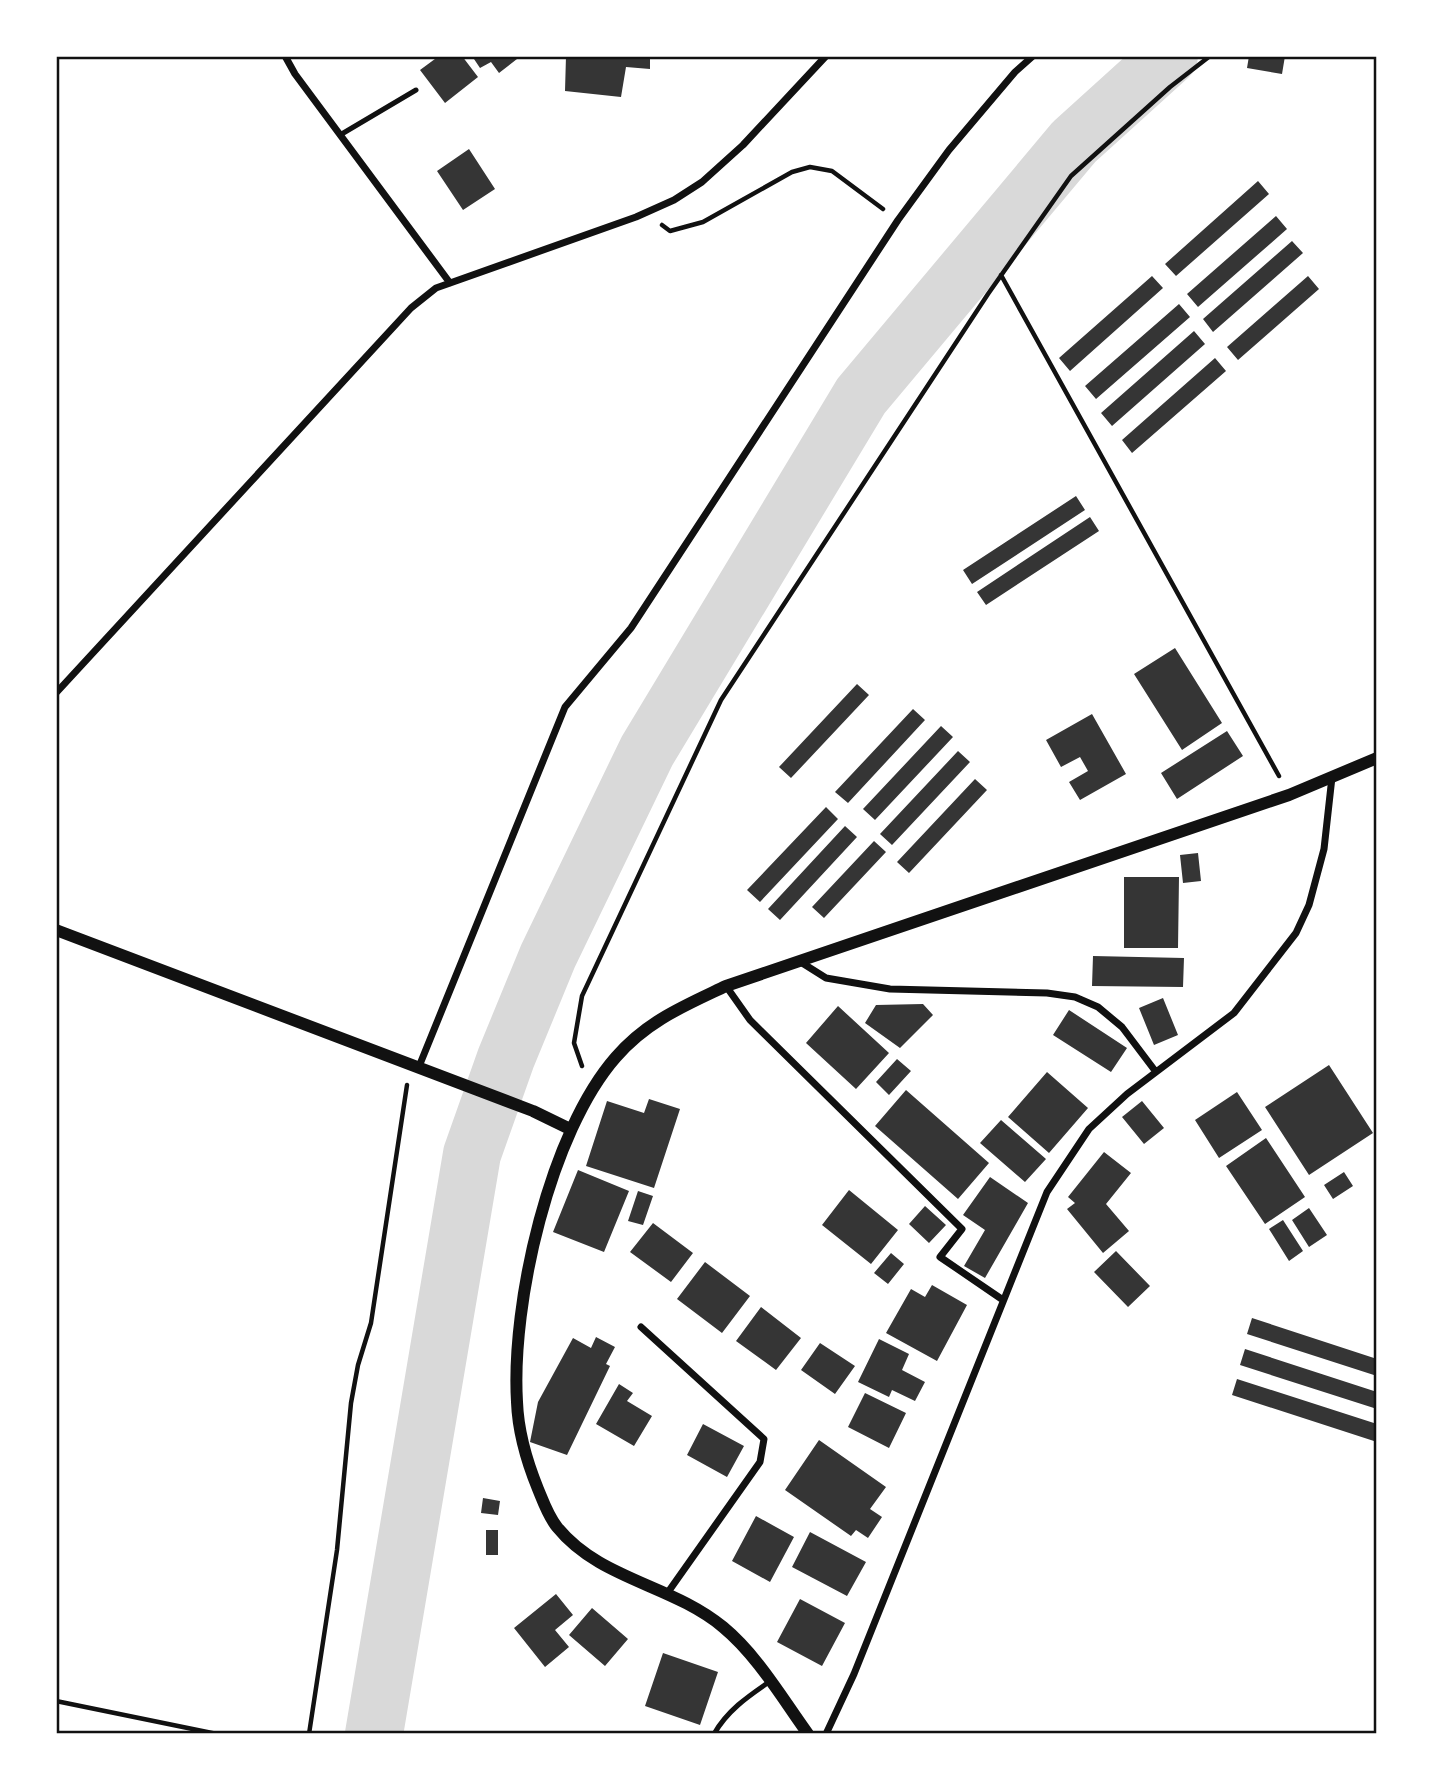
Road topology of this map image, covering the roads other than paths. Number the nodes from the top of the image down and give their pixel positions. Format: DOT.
graph roads {
  1 [pos="285,56"];
  2 [pos="826,56"];
  3 [pos="1033,56"];
  4 [pos="416,90"];
  5 [pos="340,135"];
  6 [pos="450,283"];
  7 [pos="56,693"];
  8 [pos="1377,758"];
  9 [pos="1332,776"];
  10 [pos="56,930"];
  11 [pos="799,961"];
  12 [pos="726,986"];
  13 [pos="413,1068"];
  14 [pos="1156,1072"];
  15 [pos="570,1129"];
  16 [pos="1003,1300"];
  17 [pos="641,1327"];
  18 [pos="666,1595"];
  19 [pos="770,1682"];
  20 [pos="714,1734"];
  21 [pos="808,1734"];
  22 [pos="826,1734"];
  1 -- 5 [label="street"];
  2 -- 6 [label="street"];
  3 -- 13 [label="street"];
  4 -- 5 [label="lane"];
  5 -- 6 [label="street"];
  6 -- 7 [label="street"];
  8 -- 9 [label="street"];
  9 -- 11 [label="street"];
  9 -- 14 [label="street"];
  10 -- 13 [label="street"];
  11 -- 12 [label="street"];
  11 -- 14 [label="street"];
  12 -- 15 [label="street"];
  12 -- 16 [label="street"];
  13 -- 15 [label="street"];
  14 -- 16 [label="street"];
  15 -- 18 [label="street"];
  16 -- 22 [label="street"];
  17 -- 18 [label="street"];
  18 -- 19 [label="street"];
  19 -- 20 [label="lane"];
  19 -- 21 [label="street"];
}
